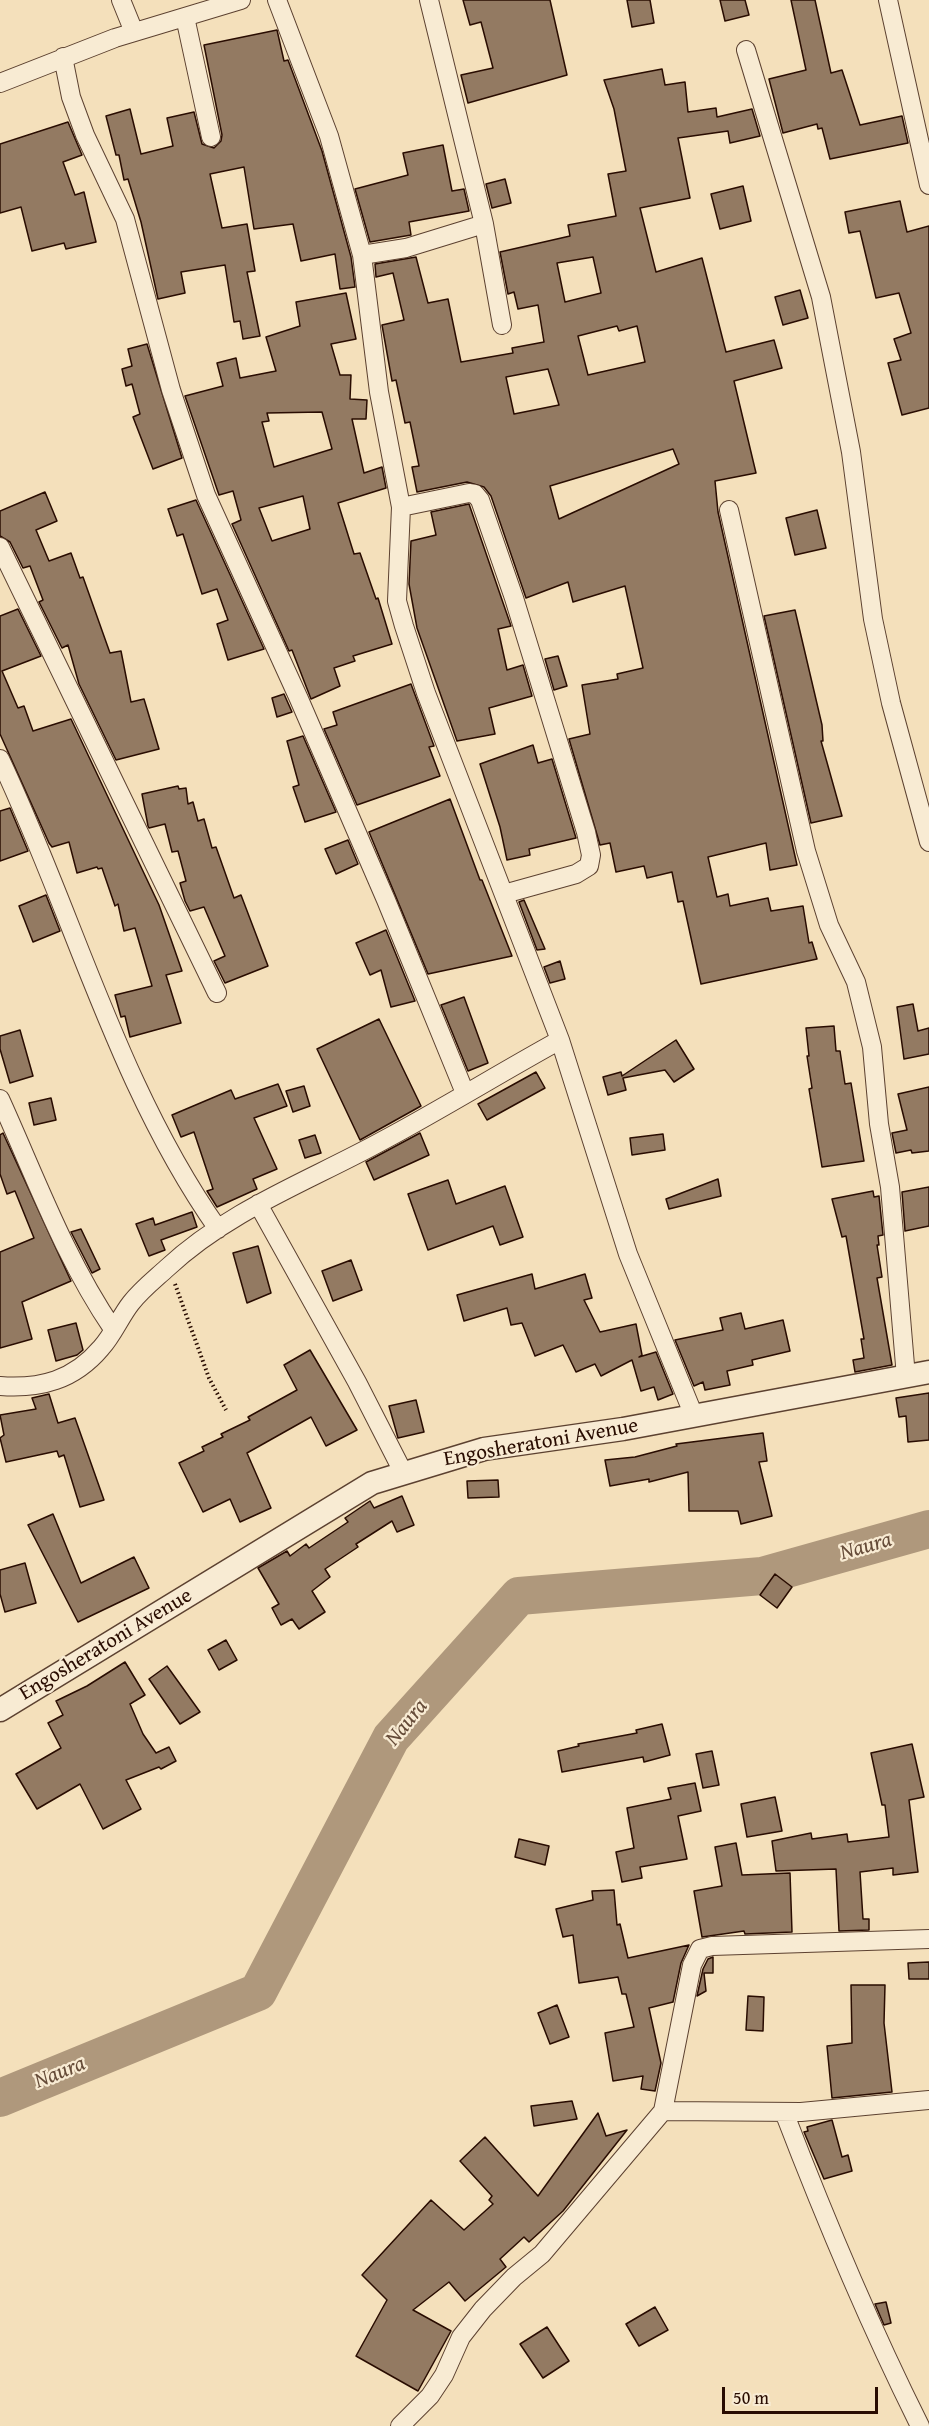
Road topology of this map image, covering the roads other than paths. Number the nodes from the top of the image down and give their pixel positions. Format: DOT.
graph roads {
  1 [pos="122,0"];
  2 [pos="241,0"];
  3 [pos="277,0"];
  4 [pos="429,0"];
  5 [pos="888,0"];
  6 [pos="185,17"];
  7 [pos="134,32"];
  8 [pos="746,50"];
  9 [pos="63,57"];
  10 [pos="0,83"];
  11 [pos="211,137"];
  12 [pos="929,185"];
  13 [pos="484,224"];
  14 [pos="362,255"];
  15 [pos="502,325"];
  16 [pos="401,507"];
  17 [pos="729,510"];
  18 [pos="0,547"];
  19 [pos="0,759"];
  20 [pos="929,842"];
  21 [pos="504,894"];
  22 [pos="217,993"];
  23 [pos="560,1040"];
  24 [pos="465,1094"];
  25 [pos="0,1100"];
  26 [pos="258,1204"];
  27 [pos="218,1229"];
  28 [pos="113,1329"];
  29 [pos="929,1372"];
  30 [pos="906,1377"];
  31 [pos="0,1386"];
  32 [pos="694,1416"];
  33 [pos="403,1472"];
  34 [pos="0,1710"];
  35 [pos="929,1940"];
  36 [pos="929,2100"];
  37 [pos="663,2111"];
  38 [pos="784,2112"];
  39 [pos="404,2425"];
  40 [pos="920,2426"];
  1 -- 7 [label="street"];
  2 -- 6 [label="street"];
  3 -- 14 [label="street"];
  4 -- 13 [label="street"];
  5 -- 12 [label="street"];
  6 -- 7 [label="street"];
  6 -- 11 [label="street"];
  7 -- 9 [label="street"];
  8 -- 20 [label="street"];
  9 -- 10 [label="street"];
  9 -- 24 [label="street"];
  13 -- 14 [label="street"];
  13 -- 15 [label="street"];
  14 -- 16 [label="street"];
  16 -- 21 [label="street"];
  16 -- 21 [label="street"];
  17 -- 30 [label="street"];
  18 -- 22 [label="street"];
  19 -- 27 [label="street"];
  21 -- 23 [label="street"];
  23 -- 24 [label="street"];
  23 -- 32 [label="street"];
  24 -- 26 [label="street"];
  25 -- 28 [label="street"];
  26 -- 27 [label="street"];
  26 -- 33 [label="street"];
  27 -- 28 [label="street"];
  28 -- 31 [label="street"];
  29 -- 30 [label="street, Engosheratoni Avenue"];
  30 -- 32 [label="street, Engosheratoni Avenue"];
  32 -- 33 [label="street, Engosheratoni Avenue"];
  33 -- 34 [label="street, Engosheratoni Avenue"];
  35 -- 37 [label="street"];
  36 -- 38 [label="street"];
  37 -- 38 [label="street"];
  37 -- 39 [label="street"];
  38 -- 40 [label="street"];
}
